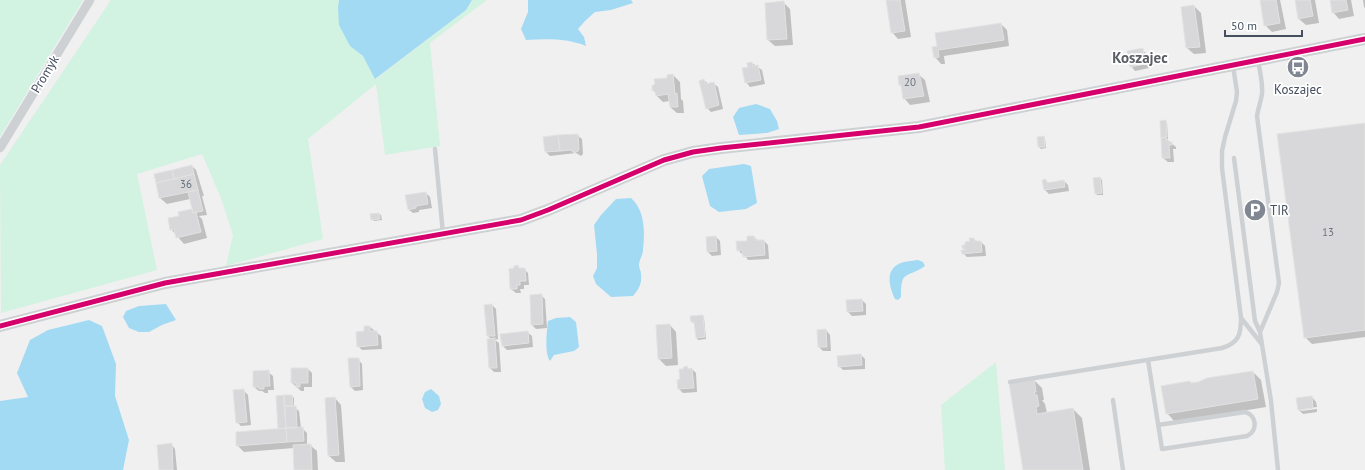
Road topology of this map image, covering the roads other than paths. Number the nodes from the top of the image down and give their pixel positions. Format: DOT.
graph roads {
  1 [pos="90,0"];
  2 [pos="1365,39"];
  3 [pos="1258,60"];
  4 [pos="1233,65"];
  5 [pos="0,148"];
  6 [pos="435,149"];
  7 [pos="1234,158"];
  8 [pos="443,234"];
  9 [pos="1241,318"];
  10 [pos="0,326"];
  11 [pos="1260,332"];
  12 [pos="1262,345"];
  13 [pos="1148,360"];
  14 [pos="1010,382"];
  15 [pos="1113,400"];
  16 [pos="1158,425"];
  17 [pos="1124,470"];
  18 [pos="1278,470"];
  1 -- 5 [label="street, Promyk"];
  2 -- 3 [label="street"];
  3 -- 4 [label="street"];
  3 -- 11 [label="lane"];
  4 -- 8 [label="street"];
  4 -- 9 [label="lane"];
  6 -- 8 [label="lane"];
  7 -- 11 [label="lane"];
  8 -- 10 [label="street"];
  9 -- 12 [label="lane"];
  9 -- 13 [label="lane"];
  11 -- 12 [label="lane"];
  12 -- 18 [label="lane"];
  13 -- 14 [label="lane"];
  13 -- 16 [label="lane"];
  15 -- 17 [label="lane"];
  16 -- 16 [label="lane"];
}
